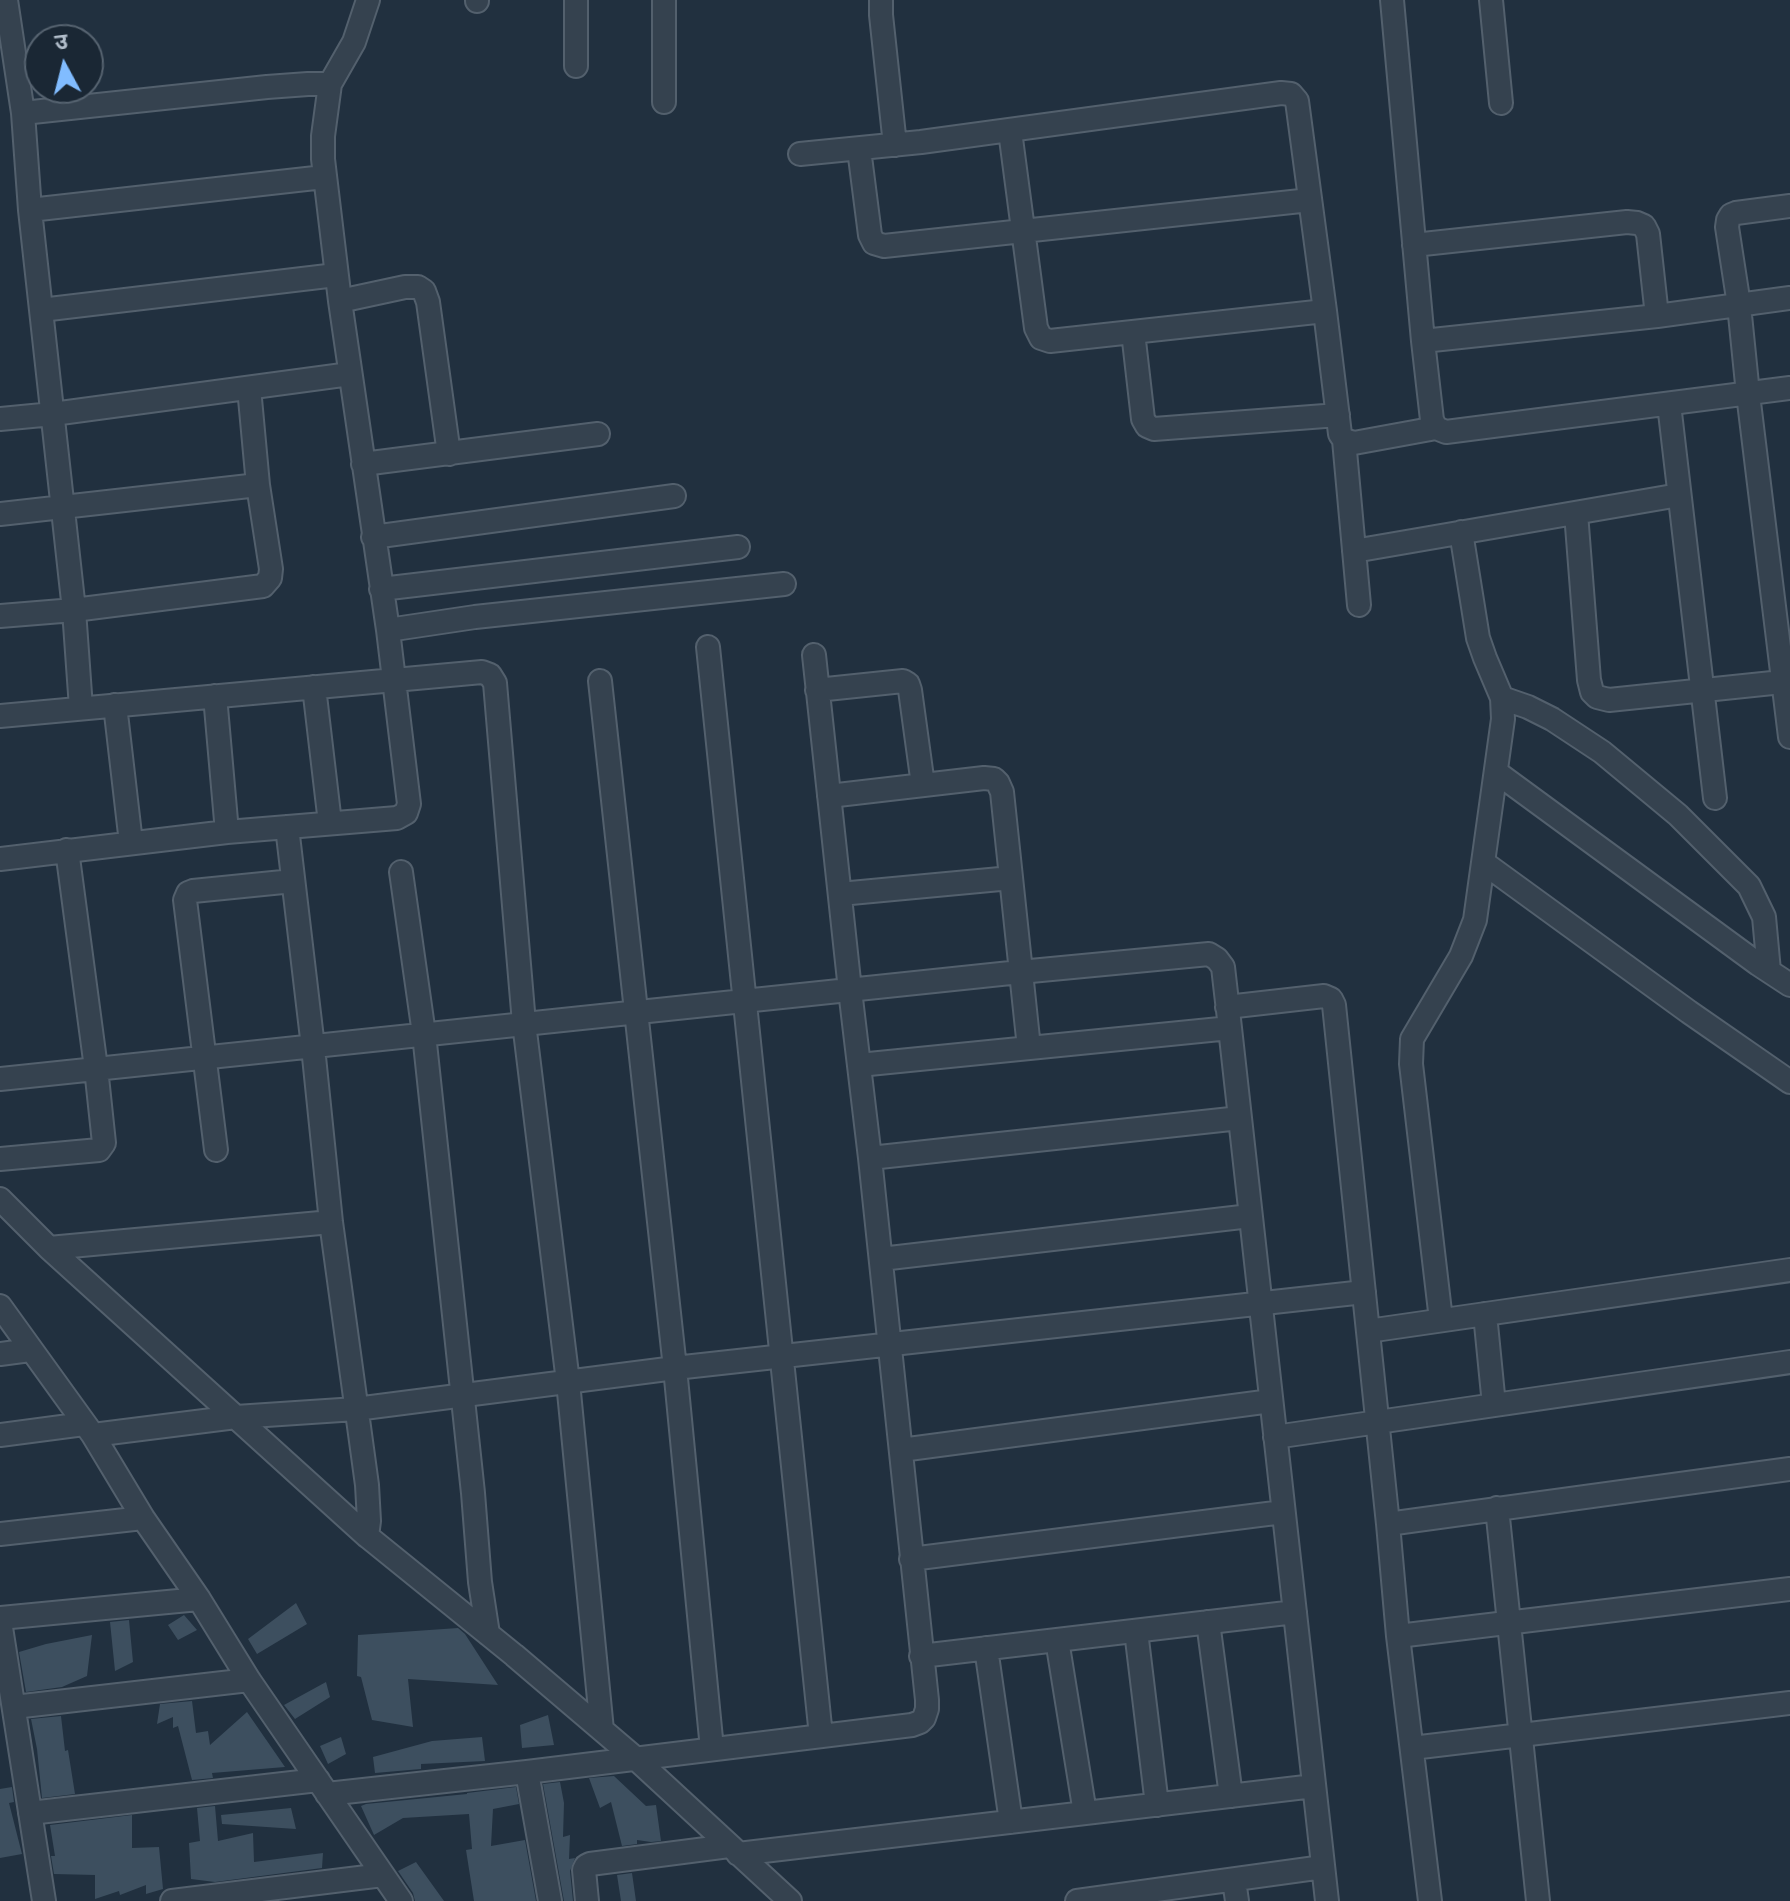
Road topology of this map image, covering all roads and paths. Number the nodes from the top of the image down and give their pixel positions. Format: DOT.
graph roads {
  1 [pos="6,0"];
  2 [pos="368,0"];
  3 [pos="576,0"];
  4 [pos="664,0"];
  5 [pos="881,0"];
  6 [pos="1392,0"];
  7 [pos="1491,0"];
  8 [pos="576,66"];
  9 [pos="330,84"];
  10 [pos="664,102"];
  11 [pos="1501,103"];
  12 [pos="23,113"];
  13 [pos="1010,131"];
  14 [pos="895,145"];
  15 [pos="859,149"];
  16 [pos="800,154"];
  17 [pos="324,177"];
  18 [pos="1310,200"];
  19 [pos="1790,206"];
  20 [pos="30,210"];
  21 [pos="1023,232"];
  22 [pos="1414,245"];
  23 [pos="336,275"];
  24 [pos="1790,298"];
  25 [pos="340,301"];
  26 [pos="1739,305"];
  27 [pos="41,310"];
  28 [pos="1325,311"];
  29 [pos="1657,316"];
  30 [pos="1133,332"];
  31 [pos="1423,341"];
  32 [pos="350,374"];
  33 [pos="249,388"];
  34 [pos="1790,388"];
  35 [pos="1748,394"];
  36 [pos="1669,404"];
  37 [pos="53,414"];
  38 [pos="1338,415"];
  39 [pos="0,419"];
  40 [pos="1436,428"];
  41 [pos="598,434"];
  42 [pos="1344,440"];
  43 [pos="449,454"];
  44 [pos="363,464"];
  45 [pos="258,485"];
  46 [pos="1679,495"];
  47 [pos="674,496"];
  48 [pos="63,507"];
  49 [pos="1576,513"];
  50 [pos="0,514"];
  51 [pos="1461,532"];
  52 [pos="373,537"];
  53 [pos="738,547"];
  54 [pos="1354,551"];
  55 [pos="784,584"];
  56 [pos="381,589"];
  57 [pos="1359,605"];
  58 [pos="74,610"];
  59 [pos="0,616"];
  60 [pos="388,630"];
  61 [pos="708,647"];
  62 [pos="814,655"];
  63 [pos="393,681"];
  64 [pos="600,681"];
  65 [pos="1782,682"];
  66 [pos="314,687"];
  67 [pos="817,690"];
  68 [pos="1701,690"];
  69 [pos="215,696"];
  70 [pos="1502,698"];
  71 [pos="115,705"];
  72 [pos="81,708"];
  73 [pos="0,716"];
  74 [pos="1790,736"];
  75 [pos="1496,772"];
  76 [pos="923,785"];
  77 [pos="829,796"];
  78 [pos="1715,798"];
  79 [pos="330,823"];
  80 [pos="287,827"];
  81 [pos="227,832"];
  82 [pos="131,843"];
  83 [pos="67,850"];
  84 [pos="0,859"];
  85 [pos="1484,863"];
  86 [pos="401,872"];
  87 [pos="1011,878"];
  88 [pos="293,881"];
  89 [pos="840,894"];
  90 [pos="1769,971"];
  91 [pos="1020,972"];
  92 [pos="1790,985"];
  93 [pos="850,990"];
  94 [pos="744,1002"];
  95 [pos="637,1013"];
  96 [pos="1229,1017"];
  97 [pos="524,1023"];
  98 [pos="424,1034"];
  99 [pos="313,1047"];
  100 [pos="1029,1048"];
  101 [pos="204,1057"];
  102 [pos="859,1065"];
  103 [pos="96,1068"];
  104 [pos="0,1079"];
  105 [pos="1790,1082"];
  106 [pos="1240,1118"];
  107 [pos="216,1150"];
  108 [pos="870,1158"];
  109 [pos="0,1159"];
  110 [pos="0,1199"];
  111 [pos="1250,1216"];
  112 [pos="331,1222"];
  113 [pos="49,1248"];
  114 [pos="881,1259"];
  115 [pos="1790,1270"];
  116 [pos="1364,1292"];
  117 [pos="1260,1305"];
  118 [pos="0,1306"];
  119 [pos="1485,1314"];
  120 [pos="1441,1320"];
  121 [pos="1368,1331"];
  122 [pos="890,1345"];
  123 [pos="30,1350"];
  124 [pos="0,1354"];
  125 [pos="783,1357"];
  126 [pos="1790,1362"];
  127 [pos="675,1368"];
  128 [pos="568,1382"];
  129 [pos="462,1397"];
  130 [pos="1271,1401"];
  131 [pos="1494,1405"];
  132 [pos="356,1409"];
  133 [pos="236,1417"];
  134 [pos="1378,1422"];
  135 [pos="88,1430"];
  136 [pos="0,1435"];
  137 [pos="1275,1437"];
  138 [pos="901,1450"];
  139 [pos="1790,1469"];
  140 [pos="1497,1508"];
  141 [pos="1283,1512"];
  142 [pos="143,1518"];
  143 [pos="1388,1524"];
  144 [pos="0,1534"];
  145 [pos="367,1536"];
  146 [pos="911,1559"];
  147 [pos="1790,1589"];
  148 [pos="199,1599"];
  149 [pos="1295,1612"];
  150 [pos="0,1620"];
  151 [pos="1208,1622"];
  152 [pos="1509,1622"];
  153 [pos="1136,1631"];
  154 [pos="488,1634"];
  155 [pos="1398,1636"];
  156 [pos="1057,1640"];
  157 [pos="986,1648"];
  158 [pos="921,1656"];
  159 [pos="249,1680"];
  160 [pos="14,1707"];
  161 [pos="1789,1709"];
  162 [pos="602,1730"];
  163 [pos="1520,1735"];
  164 [pos="821,1736"];
  165 [pos="1412,1748"];
  166 [pos="712,1749"];
  167 [pos="635,1758"];
  168 [pos="527,1772"];
  169 [pos="1314,1786"];
  170 [pos="322,1787"];
  171 [pos="1231,1796"];
  172 [pos="1157,1805"];
  173 [pos="30,1813"];
  174 [pos="1085,1813"];
  175 [pos="1011,1822"];
  176 [pos="733,1850"];
  177 [pos="1323,1867"];
  178 [pos="383,1875"];
  179 [pos="1236,1890"];
  180 [pos="1133,1897"];
  181 [pos="44,1901"];
  182 [pos="172,1901"];
  183 [pos="401,1901"];
  184 [pos="550,1901"];
  185 [pos="587,1901"];
  186 [pos="790,1901"];
  187 [pos="1077,1901"];
  188 [pos="1327,1901"];
  189 [pos="1430,1901"];
  190 [pos="1538,1901"];
  1 -- 12 [label="street"];
  2 -- 9 [label="street"];
  3 -- 8 [label="street"];
  4 -- 10 [label="street"];
  5 -- 14 [label="street"];
  6 -- 22 [label="street"];
  7 -- 11 [label="street"];
  9 -- 12 [label="street"];
  9 -- 17 [label="street"];
  12 -- 20 [label="street"];
  13 -- 14 [label="street"];
  13 -- 18 [label="street"];
  13 -- 21 [label="street"];
  14 -- 15 [label="street"];
  15 -- 16 [label="street"];
  15 -- 21 [label="street"];
  17 -- 20 [label="street"];
  17 -- 23 [label="street"];
  18 -- 21 [label="street"];
  18 -- 28 [label="street"];
  19 -- 26 [label="street"];
  20 -- 27 [label="street"];
  21 -- 30 [label="street"];
  22 -- 29 [label="street"];
  22 -- 31 [label="street"];
  23 -- 25 [label="street"];
  23 -- 27 [label="street"];
  24 -- 26 [label="street"];
  25 -- 32 [label="street"];
  25 -- 43 [label="street"];
  26 -- 29 [label="street"];
  26 -- 35 [label="street"];
  27 -- 37 [label="street"];
  28 -- 30 [label="street"];
  28 -- 38 [label="street"];
  29 -- 31 [label="street"];
  30 -- 38 [label="street"];
  31 -- 40 [label="street"];
  32 -- 33 [label="street"];
  32 -- 44 [label="street"];
  33 -- 37 [label="street"];
  33 -- 45 [label="street"];
  34 -- 35 [label="street"];
  35 -- 36 [label="street"];
  35 -- 65 [label="street"];
  36 -- 40 [label="street"];
  36 -- 46 [label="street"];
  37 -- 39 [label="street"];
  37 -- 48 [label="street"];
  38 -- 42 [label="street"];
  40 -- 42 [label="street"];
  41 -- 43 [label="street"];
  42 -- 54 [label="street"];
  43 -- 44 [label="street"];
  44 -- 52 [label="street"];
  45 -- 48 [label="street"];
  45 -- 58 [label="street"];
  46 -- 49 [label="street"];
  46 -- 68 [label="street"];
  47 -- 52 [label="street"];
  48 -- 50 [label="street"];
  48 -- 58 [label="street"];
  49 -- 51 [label="street"];
  49 -- 68 [label="street"];
  51 -- 54 [label="street"];
  51 -- 70 [label="street"];
  52 -- 56 [label="street"];
  53 -- 56 [label="street"];
  54 -- 57 [label="street"];
  55 -- 60 [label="street"];
  56 -- 60 [label="street"];
  58 -- 59 [label="street"];
  58 -- 72 [label="street"];
  60 -- 63 [label="street"];
  61 -- 94 [label="street"];
  62 -- 67 [label="street"];
  63 -- 66 [label="street"];
  63 -- 79 [label="street"];
  63 -- 97 [label="street"];
  64 -- 95 [label="street"];
  65 -- 68 [label="street"];
  65 -- 74 [label="street"];
  66 -- 69 [label="street"];
  66 -- 79 [label="street"];
  67 -- 76 [label="street"];
  67 -- 77 [label="street"];
  68 -- 78 [label="street"];
  69 -- 71 [label="street"];
  69 -- 81 [label="street"];
  70 -- 75 [label="street"];
  70 -- 90 [label="street"];
  71 -- 72 [label="street"];
  71 -- 82 [label="street"];
  72 -- 73 [label="street"];
  75 -- 85 [label="street"];
  75 -- 90 [label="street"];
  76 -- 77 [label="street"];
  76 -- 87 [label="street"];
  77 -- 89 [label="street"];
  79 -- 80 [label="street"];
  80 -- 81 [label="street"];
  80 -- 88 [label="street"];
  81 -- 82 [label="street"];
  82 -- 83 [label="street"];
  83 -- 84 [label="street"];
  83 -- 103 [label="street"];
  85 -- 105 [label="street"];
  85 -- 120 [label="street"];
  86 -- 98 [label="street"];
  87 -- 89 [label="street"];
  87 -- 91 [label="street"];
  88 -- 99 [label="street"];
  88 -- 101 [label="street"];
  89 -- 93 [label="street"];
  90 -- 92 [label="street"];
  91 -- 93 [label="street"];
  91 -- 96 [label="street"];
  91 -- 100 [label="street"];
  93 -- 94 [label="street"];
  93 -- 102 [label="street"];
  94 -- 95 [label="street"];
  94 -- 125 [label="street"];
  95 -- 97 [label="street"];
  95 -- 127 [label="street"];
  96 -- 100 [label="street"];
  96 -- 106 [label="street"];
  96 -- 116 [label="street"];
  97 -- 98 [label="street"];
  97 -- 128 [label="street"];
  98 -- 99 [label="street"];
  98 -- 129 [label="street"];
  99 -- 101 [label="street"];
  99 -- 112 [label="street"];
  100 -- 102 [label="street"];
  101 -- 103 [label="street"];
  101 -- 107 [label="street"];
  102 -- 108 [label="street"];
  103 -- 104 [label="street"];
  103 -- 109 [label="street"];
  106 -- 108 [label="street"];
  106 -- 111 [label="street"];
  108 -- 114 [label="street"];
  110 -- 113 [label="street"];
  111 -- 114 [label="street"];
  111 -- 117 [label="street"];
  112 -- 113 [label="street"];
  112 -- 132 [label="street"];
  113 -- 133 [label="street"];
  114 -- 122 [label="street"];
  115 -- 119 [label="street"];
  116 -- 117 [label="street"];
  116 -- 121 [label="street"];
  117 -- 122 [label="street"];
  117 -- 130 [label="street"];
  118 -- 123 [label="street"];
  119 -- 120 [label="street"];
  119 -- 131 [label="street"];
  120 -- 121 [label="street"];
  121 -- 134 [label="street"];
  122 -- 125 [label="street"];
  122 -- 138 [label="street"];
  123 -- 124 [label="street"];
  123 -- 135 [label="street"];
  125 -- 127 [label="street"];
  125 -- 164 [label="street"];
  126 -- 131 [label="street"];
  127 -- 128 [label="street"];
  127 -- 166 [label="street"];
  128 -- 129 [label="street"];
  128 -- 162 [label="street"];
  129 -- 132 [label="street"];
  129 -- 154 [label="street"];
  130 -- 137 [label="street"];
  130 -- 138 [label="street"];
  131 -- 134 [label="street"];
  132 -- 133 [label="street"];
  132 -- 145 [label="street"];
  133 -- 135 [label="street"];
  133 -- 145 [label="street"];
  134 -- 137 [label="street"];
  134 -- 143 [label="street"];
  135 -- 136 [label="street"];
  135 -- 142 [label="street"];
  137 -- 141 [label="street"];
  138 -- 146 [label="street"];
  139 -- 140 [label="street"];
  140 -- 143 [label="street"];
  140 -- 152 [label="street"];
  141 -- 146 [label="street"];
  141 -- 149 [label="street"];
  142 -- 144 [label="street"];
  142 -- 148 [label="street"];
  143 -- 155 [label="street"];
  145 -- 154 [label="street"];
  146 -- 158 [label="street"];
  147 -- 152 [label="street"];
  148 -- 150 [label="street"];
  148 -- 159 [label="street"];
  149 -- 151 [label="street"];
  149 -- 169 [label="street"];
  150 -- 160 [label="street"];
  151 -- 153 [label="street"];
  151 -- 171 [label="street"];
  152 -- 155 [label="street"];
  152 -- 163 [label="street"];
  153 -- 156 [label="street"];
  153 -- 172 [label="street"];
  154 -- 162 [label="street"];
  155 -- 165 [label="street"];
  156 -- 157 [label="street"];
  156 -- 174 [label="street"];
  157 -- 158 [label="street"];
  157 -- 175 [label="street"];
  158 -- 164 [label="street"];
  159 -- 160 [label="street"];
  159 -- 170 [label="street"];
  160 -- 173 [label="street"];
  161 -- 163 [label="street"];
  162 -- 167 [label="street"];
  163 -- 165 [label="street"];
  163 -- 190 [label="street"];
  164 -- 166 [label="street"];
  165 -- 189 [label="street"];
  166 -- 167 [label="street"];
  167 -- 168 [label="street"];
  167 -- 176 [label="street"];
  168 -- 170 [label="street"];
  168 -- 184 [label="street"];
  169 -- 171 [label="street"];
  169 -- 177 [label="street"];
  170 -- 173 [label="street"];
  170 -- 178 [label="street"];
  171 -- 172 [label="street"];
  172 -- 174 [label="street"];
  173 -- 181 [label="street"];
  174 -- 175 [label="street"];
  175 -- 176 [label="street"];
  176 -- 185 [label="street"];
  176 -- 186 [label="street"];
  177 -- 179 [label="street"];
  177 -- 188 [label="street"];
  178 -- 182 [label="street"];
  178 -- 183 [label="street"];
  179 -- 180 [label="street"];
  180 -- 187 [label="street"];
}
